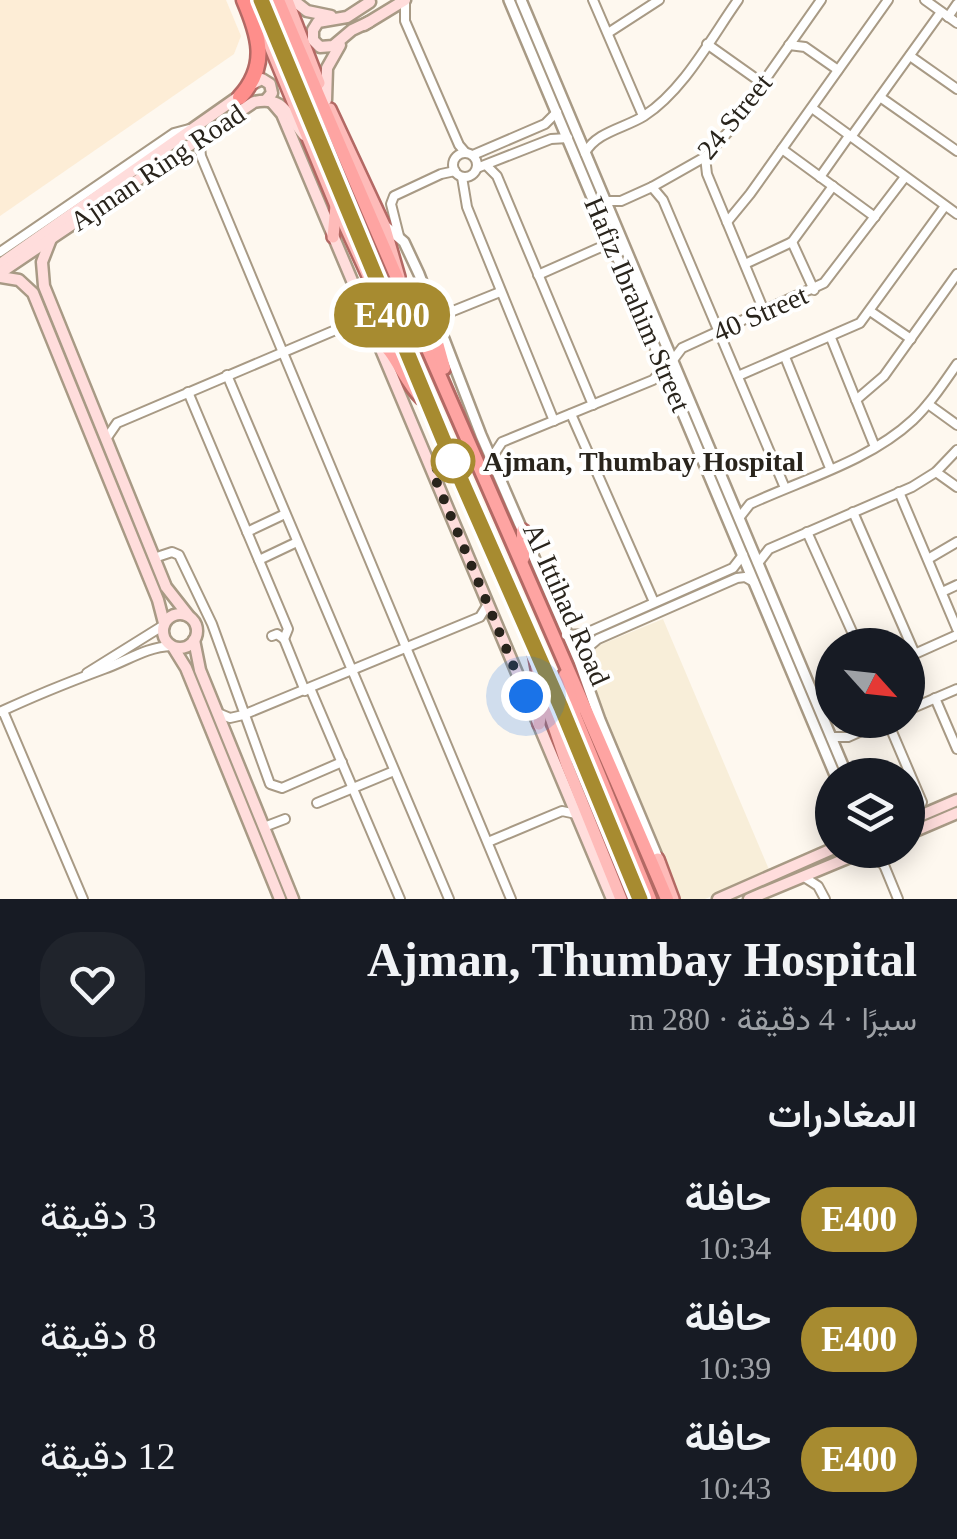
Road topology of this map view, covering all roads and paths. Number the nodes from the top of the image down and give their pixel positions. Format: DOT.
graph roads {
  1 [pos="248,0"];
  2 [pos="262,0"];
  3 [pos="278,0"];
  4 [pos="290,0"];
  5 [pos="405,0"];
  6 [pos="509,0"];
  7 [pos="522,0"];
  8 [pos="532,0"];
  9 [pos="593,0"];
  10 [pos="659,0"];
  11 [pos="738,0"];
  12 [pos="821,0"];
  13 [pos="888,0"];
  14 [pos="924,0"];
  15 [pos="372,1"];
  16 [pos="957,4"];
  17 [pos="389,10"];
  18 [pos="526,12"];
  19 [pos="945,14"];
  20 [pos="405,21"];
  21 [pos="369,22"];
  22 [pos="957,23"];
  23 [pos="265,32"];
  24 [pos="608,32"];
  25 [pos="798,32"];
  26 [pos="707,44"];
  27 [pos="789,45"];
  28 [pos="805,47"];
  29 [pos="910,56"];
  30 [pos="838,70"];
  31 [pos="762,83"];
  32 [pos="254,84"];
  33 [pos="957,89"];
  34 [pos="240,96"];
  35 [pos="880,97"];
  36 [pos="268,100"];
  37 [pos="326,100"];
  38 [pos="812,108"];
  39 [pos="557,112"];
  40 [pos="643,116"];
  41 [pos="546,124"];
  42 [pos="198,133"];
  43 [pos="850,136"];
  44 [pos="573,137"];
  45 [pos="309,138"];
  46 [pos="551,139"];
  47 [pos="593,141"];
  48 [pos="183,149"];
  49 [pos="782,150"];
  50 [pos="957,150"];
  51 [pos="464,152"];
  52 [pos="585,153"];
  53 [pos="201,156"];
  54 [pos="705,157"];
  55 [pos="498,161"];
  56 [pos="694,165"];
  57 [pos="482,167"];
  58 [pos="458,174"];
  59 [pos="707,174"];
  60 [pos="497,176"];
  61 [pos="820,177"];
  62 [pos="905,177"];
  63 [pos="664,182"];
  64 [pos="833,186"];
  65 [pos="652,187"];
  66 [pos="621,200"];
  67 [pos="664,200"];
  68 [pos="605,201"];
  69 [pos="336,206"];
  70 [pos="946,206"];
  71 [pos="957,214"];
  72 [pos="611,216"];
  73 [pos="875,218"];
  74 [pos="727,222"];
  75 [pos="384,225"];
  76 [pos="608,233"];
  77 [pos="399,236"];
  78 [pos="334,237"];
  79 [pos="51,238"];
  80 [pos="792,242"];
  81 [pos="601,247"];
  82 [pos="616,250"];
  83 [pos="0,252"];
  84 [pos="0,264"];
  85 [pos="745,264"];
  86 [pos="538,274"];
  87 [pos="957,274"];
  88 [pos="0,275"];
  89 [pos="398,286"];
  90 [pos="947,288"];
  91 [pos="814,290"];
  92 [pos="500,292"];
  93 [pos="957,296"];
  94 [pos="385,298"];
  95 [pos="362,306"];
  96 [pos="432,310"];
  97 [pos="764,311"];
  98 [pos="870,311"];
  99 [pos="448,313"];
  100 [pos="352,323"];
  101 [pos="437,328"];
  102 [pos="719,330"];
  103 [pos="374,332"];
  104 [pos="831,338"];
  105 [pos="911,339"];
  106 [pos="666,344"];
  107 [pos="682,348"];
  108 [pos="57,350"];
  109 [pos="282,352"];
  110 [pos="785,356"];
  111 [pos="669,363"];
  112 [pos="957,365"];
  113 [pos="78,369"];
  114 [pos="227,376"];
  115 [pos="738,376"];
  116 [pos="443,380"];
  117 [pos="653,380"];
  118 [pos="672,384"];
  119 [pos="188,392"];
  120 [pos="856,400"];
  121 [pos="428,402"];
  122 [pos="928,404"];
  123 [pos="592,405"];
  124 [pos="572,414"];
  125 [pos="97,418"];
  126 [pos="554,421"];
  127 [pos="117,423"];
  128 [pos="957,425"];
  129 [pos="480,435"];
  130 [pos="106,439"];
  131 [pos="502,442"];
  132 [pos="876,447"];
  133 [pos="957,450"];
  134 [pos="491,459"];
  135 [pos="830,468"];
  136 [pos="936,472"];
  137 [pos="957,487"];
  138 [pos="785,488"];
  139 [pos="899,492"];
  140 [pos="732,499"];
  141 [pos="750,504"];
  142 [pos="854,512"];
  143 [pos="285,514"];
  144 [pos="739,518"];
  145 [pos="523,530"];
  146 [pos="247,532"];
  147 [pos="807,532"];
  148 [pos="298,542"];
  149 [pos="957,542"];
  150 [pos="769,549"];
  151 [pos="747,551"];
  152 [pos="154,558"];
  153 [pos="928,559"];
  154 [pos="259,560"];
  155 [pos="758,563"];
  156 [pos="522,566"];
  157 [pos="727,571"];
  158 [pos="732,580"];
  159 [pos="756,583"];
  160 [pos="957,585"];
  161 [pos="942,592"];
  162 [pos="654,602"];
  163 [pos="488,604"];
  164 [pos="188,615"];
  165 [pos="480,617"];
  166 [pos="495,620"];
  167 [pos="164,624"];
  168 [pos="850,628"];
  169 [pos="900,628"];
  170 [pos="957,632"];
  171 [pos="596,634"];
  172 [pos="566,635"];
  173 [pos="272,636"];
  174 [pos="284,639"];
  175 [pos="194,640"];
  176 [pos="172,646"];
  177 [pos="534,648"];
  178 [pos="925,648"];
  179 [pos="405,649"];
  180 [pos="563,658"];
  181 [pos="580,662"];
  182 [pos="352,671"];
  183 [pos="87,672"];
  184 [pos="308,689"];
  185 [pos="957,689"];
  186 [pos="812,690"];
  187 [pos="815,690"];
  188 [pos="544,697"];
  189 [pos="815,698"];
  190 [pos="935,698"];
  191 [pos="925,702"];
  192 [pos="4,710"];
  193 [pos="218,713"];
  194 [pos="241,716"];
  195 [pos="590,716"];
  196 [pos="538,724"];
  197 [pos="227,734"];
  198 [pos="606,735"];
  199 [pos="832,738"];
  200 [pos="847,738"];
  201 [pos="956,743"];
  202 [pos="838,752"];
  203 [pos="829,758"];
  204 [pos="841,758"];
  205 [pos="342,762"];
  206 [pos="394,771"];
  207 [pos="353,788"];
  208 [pos="570,798"];
  209 [pos="957,800"];
  210 [pos="317,803"];
  211 [pos="562,811"];
  212 [pos="957,811"];
  213 [pos="576,814"];
  214 [pos="925,814"];
  215 [pos="285,819"];
  216 [pos="925,826"];
  217 [pos="264,827"];
  218 [pos="616,830"];
  219 [pos="488,842"];
  220 [pos="815,856"];
  221 [pos="658,859"];
  222 [pos="826,868"];
  223 [pos="885,868"];
  224 [pos="779,870"];
  225 [pos="613,877"];
  226 [pos="804,877"];
  227 [pos="750,884"];
  228 [pos="823,895"];
  229 [pos="750,898"];
  230 [pos="83,899"];
  231 [pos="280,899"];
  232 [pos="293,899"];
  233 [pos="400,899"];
  234 [pos="448,899"];
  235 [pos="511,899"];
  236 [pos="612,899"];
  237 [pos="621,899"];
  238 [pos="629,899"];
  239 [pos="640,899"];
  240 [pos="650,899"];
  241 [pos="670,899"];
  242 [pos="683,899"];
  243 [pos="709,899"];
  244 [pos="718,899"];
  245 [pos="898,899"];
  1 -- 23 [label="main road"];
  1 -- 34 [label="highway"];
  2 -- 94 [label="highway, Al Ittihad Road"];
  3 -- 89 [label="highway, Al Ittihad Road"];
  4 -- 15 [label="main road"];
  4 -- 37 [label="main road"];
  5 -- 17 [label="main road"];
  5 -- 20 [label="street"];
  6 -- 39 [label="street, Hafiz Ibrahim Street"];
  7 -- 18 [label="street, Hafiz Ibrahim Street"];
  8 -- 18 [label="street"];
  9 -- 24 [label="street"];
  10 -- 24 [label="street"];
  11 -- 26 [label="street"];
  12 -- 25 [label="street, 24 Street"];
  13 -- 30 [label="street"];
  14 -- 19 [label="street"];
  15 -- 21 [label="main road"];
  16 -- 19 [label="street"];
  17 -- 20 [label="street"];
  17 -- 21 [label="main road"];
  18 -- 44 [label="street, Hafiz Ibrahim Street"];
  19 -- 22 [label="street"];
  19 -- 29 [label="street"];
  20 -- 51 [label="street"];
  21 -- 37 [label="main road"];
  23 -- 32 [label="main road, Ajman Ring Road"];
  23 -- 45 [label="main road"];
  24 -- 40 [label="street"];
  25 -- 27 [label="street, 24 Street"];
  25 -- 28 [label="street"];
  26 -- 31 [label="street"];
  26 -- 40 [label="street"];
  27 -- 28 [label="street"];
  27 -- 31 [label="street, 24 Street"];
  28 -- 30 [label="street"];
  29 -- 33 [label="street"];
  29 -- 35 [label="street"];
  30 -- 38 [label="street"];
  31 -- 54 [label="street, 24 Street"];
  32 -- 34 [label="main road, Ajman Ring Road"];
  32 -- 36 [label="main road"];
  34 -- 42 [label="main road, Ajman Ring Road"];
  35 -- 43 [label="street"];
  35 -- 50 [label="street"];
  36 -- 42 [label="main road, Ajman Ring Road"];
  36 -- 45 [label="main road, Ajman Ring Road"];
  36 -- 78 [label="main road"];
  37 -- 75 [label="main road"];
  38 -- 43 [label="street"];
  38 -- 49 [label="street"];
  39 -- 41 [label="street"];
  39 -- 44 [label="street, Hafiz Ibrahim Street"];
  40 -- 47 [label="street"];
  41 -- 46 [label="street"];
  41 -- 51 [label="street"];
  42 -- 48 [label="main road, Ajman Ring Road"];
  42 -- 53 [label="street"];
  42 -- 83 [label="street"];
  42 -- 84 [label="main road, Ajman Ring Road"];
  43 -- 61 [label="street"];
  43 -- 62 [label="street"];
  44 -- 46 [label="street"];
  44 -- 47 [label="street"];
  44 -- 52 [label="street, Hafiz Ibrahim Street"];
  44 -- 76 [label="street, Hafiz Ibrahim Street"];
  45 -- 69 [label="main road"];
  46 -- 55 [label="street"];
  47 -- 52 [label="street"];
  48 -- 53 [label="street"];
  48 -- 79 [label="main road, Ajman Ring Road"];
  49 -- 61 [label="street"];
  49 -- 74 [label="street"];
  51 -- 57 [label="street"];
  51 -- 58 [label="street"];
  52 -- 68 [label="street, Hafiz Ibrahim Street"];
  53 -- 109 [label="street"];
  54 -- 56 [label="street, 24 Street"];
  54 -- 59 [label="street"];
  55 -- 57 [label="street"];
  55 -- 60 [label="street"];
  56 -- 59 [label="street"];
  56 -- 63 [label="street, 24 Street"];
  57 -- 58 [label="street"];
  57 -- 60 [label="street"];
  58 -- 77 [label="street"];
  58 -- 92 [label="street"];
  59 -- 74 [label="street"];
  60 -- 86 [label="street"];
  61 -- 64 [label="street"];
  62 -- 70 [label="street"];
  62 -- 73 [label="street, 40 Street"];
  63 -- 65 [label="street, 24 Street"];
  63 -- 67 [label="street"];
  64 -- 73 [label="street"];
  64 -- 80 [label="street"];
  65 -- 66 [label="street, 24 Street"];
  65 -- 67 [label="street"];
  66 -- 68 [label="street, 24 Street"];
  66 -- 72 [label="street"];
  67 -- 102 [label="street"];
  68 -- 72 [label="street, Hafiz Ibrahim Street"];
  69 -- 78 [label="main road"];
  69 -- 94 [label="main road"];
  70 -- 71 [label="street"];
  70 -- 98 [label="street"];
  72 -- 106 [label="street, Hafiz Ibrahim Street"];
  73 -- 91 [label="street, 40 Street"];
  74 -- 85 [label="street"];
  75 -- 77 [label="street"];
  75 -- 89 [label="main road"];
  76 -- 81 [label="street"];
  76 -- 82 [label="street, Hafiz Ibrahim Street"];
  77 -- 96 [label="street"];
  78 -- 95 [label="main road"];
  79 -- 88 [label="main road, Ajman Ring Road"];
  79 -- 113 [label="main road"];
  80 -- 85 [label="street"];
  80 -- 91 [label="street"];
  81 -- 82 [label="street"];
  81 -- 86 [label="street"];
  82 -- 111 [label="street, Hafiz Ibrahim Street"];
  85 -- 97 [label="street"];
  86 -- 123 [label="street"];
  87 -- 90 [label="street"];
  88 -- 108 [label="main road"];
  89 -- 116 [label="highway, Al Ittihad Road"];
  90 -- 93 [label="street"];
  90 -- 105 [label="street"];
  91 -- 97 [label="street, 40 Street"];
  92 -- 99 [label="street"];
  92 -- 126 [label="street"];
  94 -- 121 [label="highway, Al Ittihad Road"];
  95 -- 100 [label="street"];
  95 -- 103 [label="main road"];
  96 -- 99 [label="street"];
  96 -- 101 [label="street"];
  97 -- 102 [label="street, 40 Street"];
  98 -- 104 [label="street"];
  98 -- 105 [label="street"];
  99 -- 101 [label="street"];
  100 -- 103 [label="street"];
  100 -- 109 [label="street"];
  101 -- 116 [label="highway"];
  101 -- 129 [label="street"];
  102 -- 107 [label="street, 40 Street"];
  102 -- 115 [label="street"];
  103 -- 121 [label="highway"];
  103 -- 163 [label="main road"];
  104 -- 110 [label="street"];
  104 -- 120 [label="street"];
  105 -- 120 [label="street"];
  106 -- 107 [label="street, 40 Street"];
  106 -- 111 [label="street, Hafiz Ibrahim Street"];
  107 -- 111 [label="street, 40 Street"];
  108 -- 113 [label="main road"];
  108 -- 167 [label="main road"];
  109 -- 114 [label="street"];
  109 -- 179 [label="street"];
  110 -- 115 [label="street"];
  110 -- 135 [label="street"];
  111 -- 117 [label="street, 40 Street"];
  111 -- 118 [label="street, Hafiz Ibrahim Street"];
  111 -- 140 [label="street, Hafiz Ibrahim Street"];
  112 -- 122 [label="street"];
  113 -- 125 [label="main road"];
  114 -- 119 [label="street"];
  114 -- 143 [label="street"];
  115 -- 138 [label="street"];
  116 -- 156 [label="highway, Al Ittihad Road"];
  117 -- 118 [label="street"];
  117 -- 123 [label="street"];
  118 -- 151 [label="street, Hafiz Ibrahim Street"];
  119 -- 127 [label="street"];
  119 -- 146 [label="street"];
  120 -- 132 [label="street"];
  121 -- 177 [label="highway, Al Ittihad Road"];
  122 -- 128 [label="street"];
  122 -- 132 [label="street"];
  123 -- 124 [label="street"];
  124 -- 126 [label="street"];
  124 -- 162 [label="street"];
  125 -- 127 [label="street"];
  125 -- 130 [label="main road"];
  126 -- 131 [label="street"];
  127 -- 130 [label="street"];
  129 -- 131 [label="street"];
  129 -- 134 [label="street"];
  130 -- 152 [label="main road"];
  131 -- 134 [label="street"];
  132 -- 135 [label="street"];
  133 -- 136 [label="street"];
  134 -- 145 [label="street"];
  135 -- 138 [label="street"];
  136 -- 137 [label="street"];
  136 -- 139 [label="street"];
  138 -- 141 [label="street"];
  139 -- 142 [label="street"];
  139 -- 153 [label="street"];
  140 -- 141 [label="street"];
  140 -- 144 [label="street, Hafiz Ibrahim Street"];
  141 -- 144 [label="street"];
  142 -- 147 [label="street"];
  142 -- 169 [label="street"];
  143 -- 146 [label="street"];
  143 -- 148 [label="street"];
  144 -- 151 [label="street, Hafiz Ibrahim Street"];
  145 -- 156 [label="highway"];
  145 -- 172 [label="street"];
  146 -- 154 [label="street"];
  147 -- 150 [label="street"];
  147 -- 168 [label="street"];
  148 -- 154 [label="street"];
  148 -- 182 [label="street"];
  149 -- 153 [label="street"];
  150 -- 151 [label="street"];
  150 -- 155 [label="street"];
  151 -- 155 [label="street, Hafiz Ibrahim Street"];
  151 -- 157 [label="street"];
  151 -- 159 [label="street, Hafiz Ibrahim Street"];
  152 -- 164 [label="main road"];
  152 -- 194 [label="street"];
  153 -- 161 [label="street"];
  154 -- 174 [label="street"];
  155 -- 186 [label="street, Hafiz Ibrahim Street"];
  156 -- 180 [label="highway, Al Ittihad Road"];
  157 -- 158 [label="street"];
  157 -- 162 [label="street"];
  158 -- 159 [label="street"];
  158 -- 171 [label="street"];
  159 -- 203 [label="street, Hafiz Ibrahim Street"];
  160 -- 161 [label="street"];
  161 -- 170 [label="street"];
  162 -- 171 [label="street"];
  163 -- 165 [label="street"];
  163 -- 166 [label="main road"];
  164 -- 167 [label="main road"];
  164 -- 175 [label="main road"];
  165 -- 166 [label="street"];
  165 -- 179 [label="street"];
  166 -- 196 [label="main road"];
  167 -- 176 [label="main road"];
  167 -- 183 [label="street"];
  170 -- 178 [label="street"];
  171 -- 172 [label="street"];
  171 -- 181 [label="street"];
  172 -- 181 [label="street"];
  173 -- 174 [label="street"];
  174 -- 184 [label="street"];
  175 -- 176 [label="main road"];
  175 -- 193 [label="main road"];
  176 -- 183 [label="street"];
  176 -- 231 [label="main road"];
  177 -- 188 [label="main road"];
  177 -- 218 [label="highway, Al Ittihad Road"];
  179 -- 182 [label="street"];
  179 -- 219 [label="street"];
  180 -- 195 [label="highway, Al Ittihad Road"];
  180 -- 218 [label="highway"];
  181 -- 198 [label="street"];
  182 -- 184 [label="street"];
  182 -- 206 [label="street"];
  183 -- 192 [label="street"];
  184 -- 194 [label="street"];
  184 -- 205 [label="street"];
  185 -- 190 [label="street"];
  186 -- 187 [label="street"];
  186 -- 189 [label="street, Hafiz Ibrahim Street"];
  188 -- 196 [label="main road"];
  188 -- 225 [label="main road"];
  190 -- 191 [label="street"];
  190 -- 201 [label="street"];
  192 -- 230 [label="street"];
  193 -- 194 [label="street"];
  193 -- 197 [label="main road"];
  194 -- 197 [label="street"];
  194 -- 205 [label="street"];
  195 -- 198 [label="highway"];
  195 -- 241 [label="highway, Al Ittihad Road"];
  196 -- 208 [label="main road"];
  197 -- 217 [label="main road"];
  198 -- 221 [label="street"];
  199 -- 202 [label="street, Hafiz Ibrahim Street"];
  200 -- 202 [label="street"];
  202 -- 204 [label="street, Hafiz Ibrahim Street"];
  205 -- 207 [label="street"];
  206 -- 207 [label="street"];
  206 -- 234 [label="street"];
  207 -- 210 [label="street"];
  207 -- 233 [label="street"];
  208 -- 211 [label="street"];
  208 -- 213 [label="main road"];
  209 -- 214 [label="main road"];
  211 -- 213 [label="street"];
  211 -- 219 [label="street"];
  212 -- 216 [label="main road"];
  213 -- 236 [label="main road"];
  215 -- 217 [label="street"];
  217 -- 232 [label="main road"];
  218 -- 239 [label="highway, Al Ittihad Road"];
  218 -- 240 [label="highway"];
  219 -- 235 [label="street"];
  220 -- 224 [label="main road"];
  221 -- 241 [label="main road"];
  221 -- 242 [label="street"];
  222 -- 226 [label="main road"];
  222 -- 228 [label="street"];
  223 -- 245 [label="street"];
  224 -- 227 [label="main road"];
  224 -- 229 [label="main road"];
  225 -- 237 [label="main road"];
  225 -- 238 [label="main road"];
  226 -- 228 [label="street"];
  226 -- 229 [label="main road"];
  227 -- 243 [label="street"];
  227 -- 244 [label="main road"];
}
